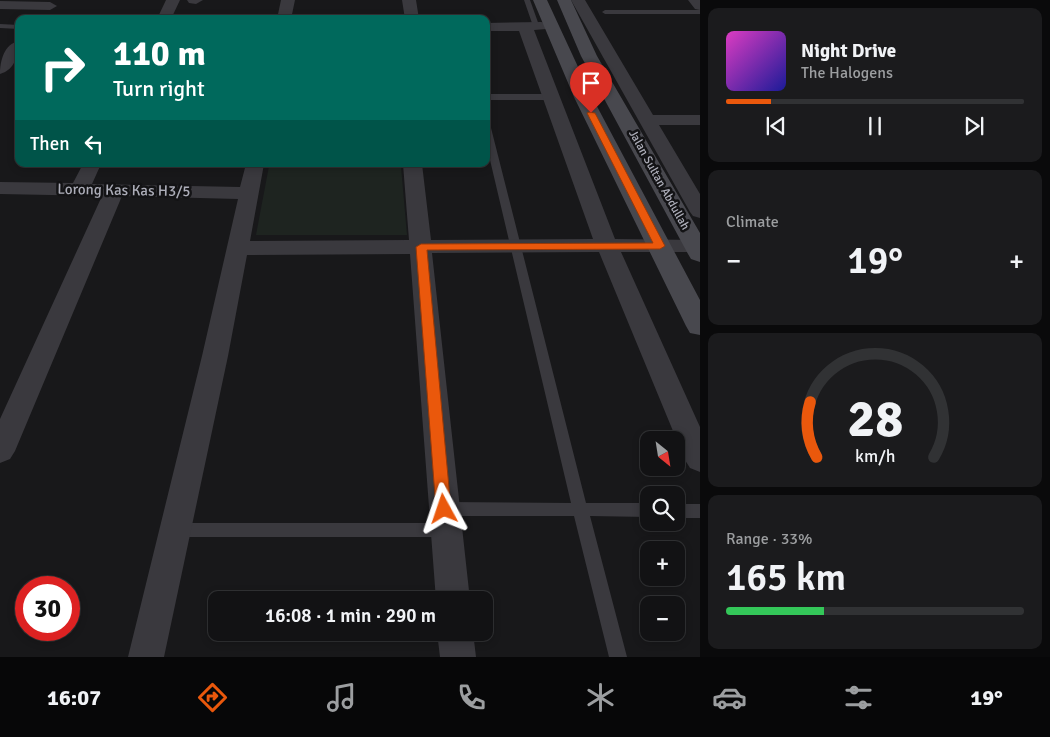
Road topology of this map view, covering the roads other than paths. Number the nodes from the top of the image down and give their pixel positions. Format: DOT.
graph roads {
  1 [pos="173,0"];
  2 [pos="288,0"];
  3 [pos="409,0"];
  4 [pos="526,0"];
  5 [pos="540,0"];
  6 [pos="564,0"];
  7 [pos="578,0"];
  8 [pos="597,0"];
  9 [pos="695,0"];
  10 [pos="52,3"];
  11 [pos="0,5"];
  12 [pos="700,6"];
  13 [pos="605,12"];
  14 [pos="700,12"];
  15 [pos="43,15"];
  16 [pos="166,15"];
  17 [pos="285,15"];
  18 [pos="411,15"];
  19 [pos="0,26"];
  20 [pos="15,26"];
  21 [pos="490,27"];
  22 [pos="536,29"];
  23 [pos="490,35"];
  24 [pos="11,50"];
  25 [pos="0,69"];
  26 [pos="490,97"];
  27 [pos="552,97"];
  28 [pos="583,97"];
  29 [pos="647,120"];
  30 [pos="700,120"];
  31 [pos="490,139"];
  32 [pos="91,167"];
  33 [pos="254,167"];
  34 [pos="413,167"];
  35 [pos="0,188"];
  36 [pos="80,189"];
  37 [pos="114,191"];
  38 [pos="249,193"];
  39 [pos="700,212"];
  40 [pos="607,246"];
  41 [pos="660,246"];
  42 [pos="421,247"];
  43 [pos="518,247"];
  44 [pos="237,248"];
  45 [pos="698,250"];
  46 [pos="700,326"];
  47 [pos="0,451"];
  48 [pos="700,460"];
  49 [pos="579,509"];
  50 [pos="640,510"];
  51 [pos="685,511"];
  52 [pos="700,511"];
  53 [pos="445,519"];
  54 [pos="175,530"];
  55 [pos="452,591"];
  56 [pos="457,641"];
  57 [pos="146,657"];
  58 [pos="458,657"];
  59 [pos="618,657"];
  1 -- 16 [label="street"];
  2 -- 17 [label="street"];
  3 -- 18 [label="street"];
  4 -- 22 [label="lane"];
  5 -- 22 [label="main road, Jalan Sultan Abdullah"];
  6 -- 45 [label="main road, Jalan Sultan Abdullah"];
  7 -- 29 [label="street"];
  8 -- 13 [label="street"];
  9 -- 12 [label="street"];
  10 -- 11 [label="street"];
  10 -- 15 [label="street"];
  13 -- 14 [label="lane"];
  19 -- 20 [label="lane"];
  21 -- 22 [label="street"];
  22 -- 23 [label="street"];
  22 -- 27 [label="street"];
  22 -- 28 [label="main road, Jalan Sultan Abdullah"];
  24 -- 25 [label="street"];
  26 -- 27 [label="lane"];
  27 -- 28 [label="street"];
  27 -- 40 [label="street"];
  28 -- 41 [label="main road, Jalan Sultan Abdullah"];
  29 -- 30 [label="street"];
  29 -- 39 [label="street"];
  31 -- 43 [label="lane"];
  32 -- 36 [label="street"];
  33 -- 38 [label="street"];
  34 -- 42 [label="street"];
  35 -- 36 [label="street, Lorong Kas Kas H3/5"];
  36 -- 37 [label="street, Lorong Kas Kas H3/5"];
  37 -- 38 [label="street, Lorong Kas Kas H3/5"];
  37 -- 47 [label="street"];
  38 -- 44 [label="street"];
  40 -- 41 [label="street"];
  40 -- 43 [label="street"];
  40 -- 48 [label="street"];
  41 -- 45 [label="street"];
  41 -- 46 [label="main road, Jalan Sultan Abdullah"];
  42 -- 43 [label="street"];
  42 -- 44 [label="street"];
  42 -- 53 [label="street"];
  43 -- 49 [label="lane"];
  44 -- 54 [label="street"];
  49 -- 50 [label="lane"];
  49 -- 53 [label="lane"];
  49 -- 59 [label="lane"];
  51 -- 52 [label="lane"];
  53 -- 54 [label="lane"];
  53 -- 55 [label="street"];
  54 -- 57 [label="street"];
  56 -- 58 [label="street"];
}
